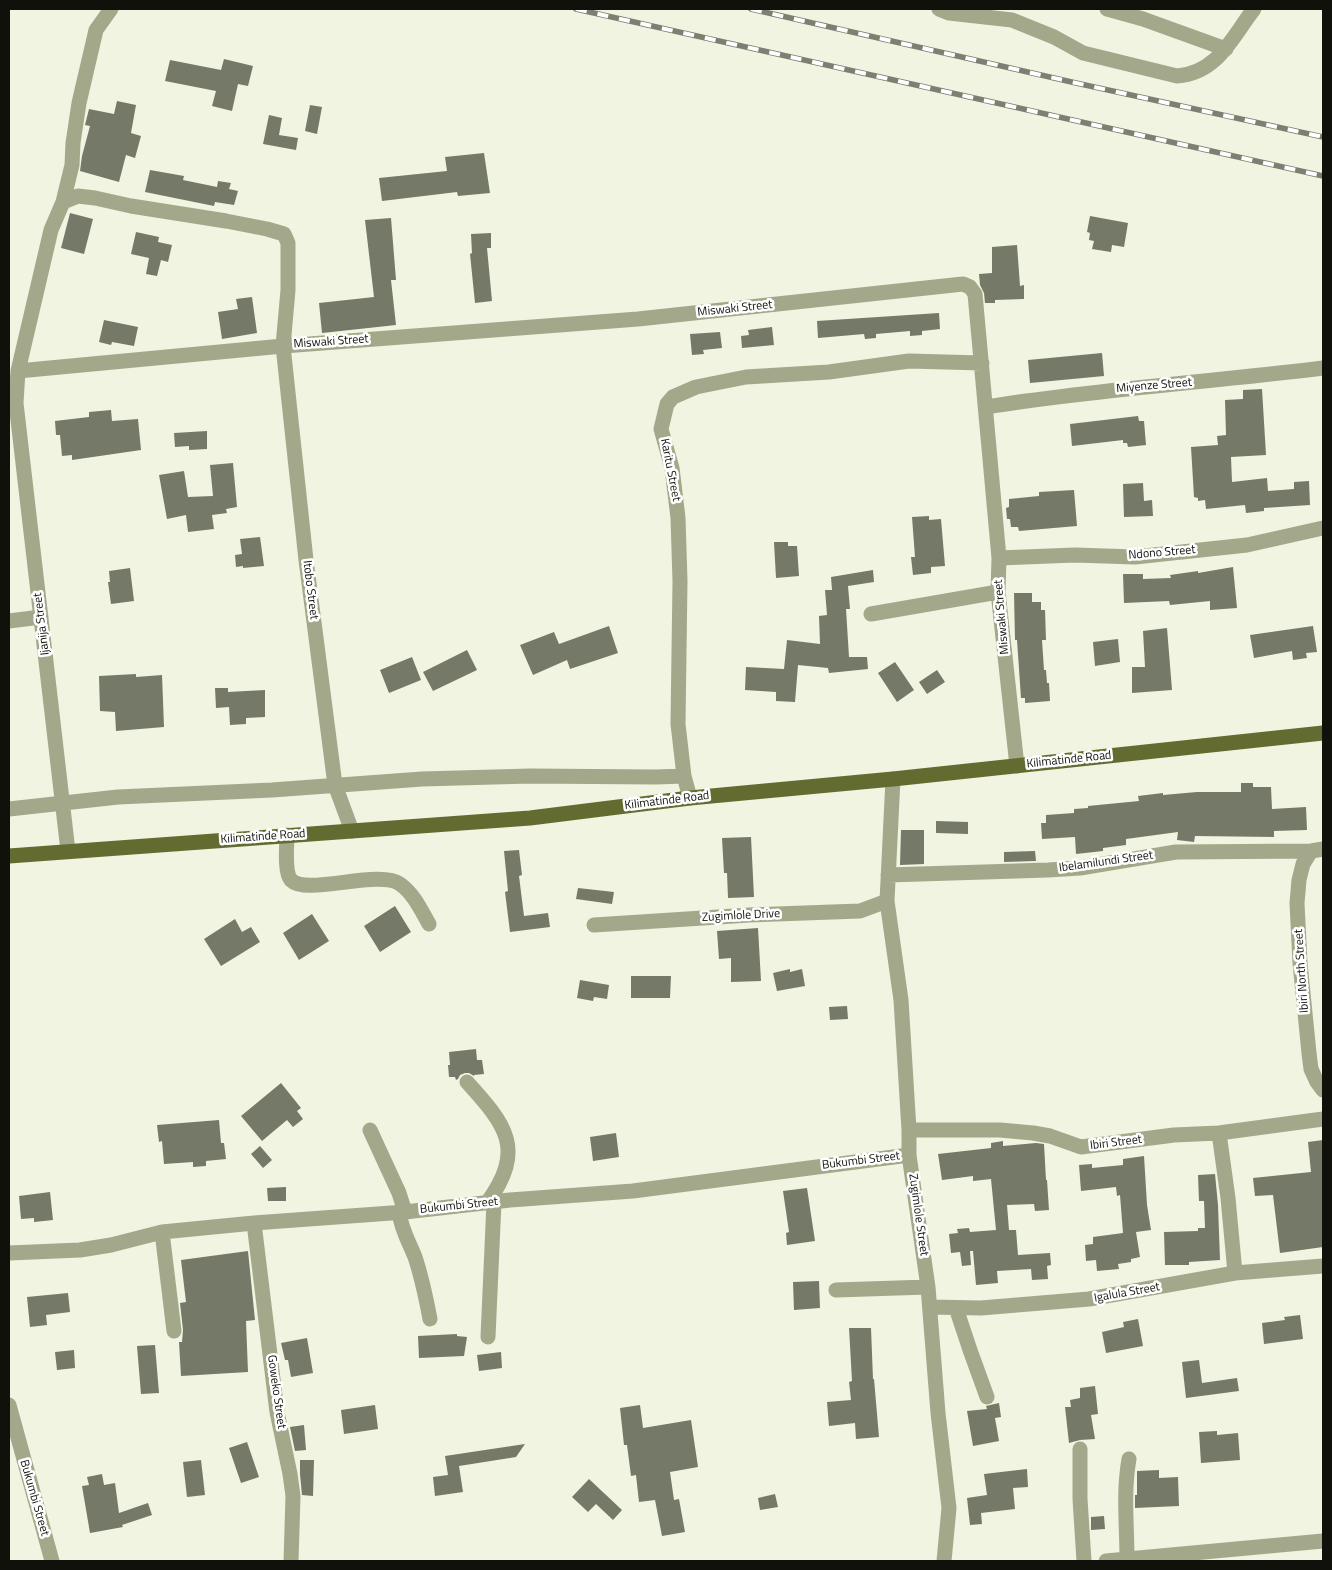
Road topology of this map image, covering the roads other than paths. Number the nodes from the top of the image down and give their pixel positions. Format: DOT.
graph roads {
  1 [pos="111,9"];
  2 [pos="938,9"];
  3 [pos="1107,9"];
  4 [pos="1254,9"];
  5 [pos="1226,49"];
  6 [pos="63,202"];
  7 [pos="283,346"];
  8 [pos="982,363"];
  9 [pos="1323,368"];
  10 [pos="18,371"];
  11 [pos="12,403"];
  12 [pos="986,407"];
  13 [pos="1323,528"];
  14 [pos="999,558"];
  15 [pos="998,592"];
  16 [pos="871,614"];
  17 [pos="41,617"];
  18 [pos="9,621"];
  19 [pos="1323,733"];
  20 [pos="1017,766"];
  21 [pos="684,776"];
  22 [pos="893,779"];
  23 [pos="335,785"];
  24 [pos="690,798"];
  25 [pos="63,804"];
  26 [pos="9,809"];
  27 [pos="352,831"];
  28 [pos="287,835"];
  29 [pos="1317,850"];
  30 [pos="68,851"];
  31 [pos="9,856"];
  32 [pos="888,875"];
  33 [pos="887,901"];
  34 [pos="429,924"];
  35 [pos="594,925"];
  36 [pos="467,1082"];
  37 [pos="1323,1090"];
  38 [pos="1323,1119"];
  39 [pos="370,1130"];
  40 [pos="909,1130"];
  41 [pos="1219,1133"];
  42 [pos="909,1155"];
  43 [pos="491,1202"];
  44 [pos="402,1212"];
  45 [pos="254,1223"];
  46 [pos="162,1232"];
  47 [pos="9,1253"];
  48 [pos="1323,1266"];
  49 [pos="1235,1273"];
  50 [pos="928,1287"];
  51 [pos="836,1290"];
  52 [pos="930,1307"];
  53 [pos="956,1308"];
  54 [pos="430,1319"];
  55 [pos="174,1331"];
  56 [pos="488,1337"];
  57 [pos="987,1397"];
  58 [pos="9,1405"];
  59 [pos="1080,1449"];
  60 [pos="1129,1459"];
  61 [pos="1323,1541"];
  62 [pos="1127,1559"];
  63 [pos="52,1561"];
  64 [pos="291,1561"];
  65 [pos="944,1561"];
  66 [pos="1084,1561"];
  67 [pos="1106,1561"];
  1 -- 6 [label="street, Ijanija Street"];
  2 -- 5 [label="street"];
  3 -- 5 [label="street"];
  4 -- 5 [label="street"];
  6 -- 7 [label="street, Itobo Street"];
  6 -- 10 [label="street, Ijanija Street"];
  7 -- 8 [label="street, Miswaki Street"];
  7 -- 10 [label="street, Miswaki Street"];
  7 -- 23 [label="street, Itobo Street"];
  8 -- 12 [label="street, Miswaki Street"];
  8 -- 21 [label="street, Karitu Street"];
  9 -- 12 [label="street, Miyenze Street"];
  10 -- 11 [label="street, Ijanija Street"];
  11 -- 17 [label="street, Ijanija Street"];
  12 -- 14 [label="street, Miswaki Street"];
  13 -- 14 [label="street, Ndono Street"];
  14 -- 15 [label="street, Miswaki Street"];
  15 -- 16 [label="street"];
  15 -- 20 [label="street, Miswaki Street"];
  17 -- 18 [label="street"];
  17 -- 25 [label="street, Ijanija Street"];
  19 -- 20 [label="main road, Kilimatinde Road"];
  20 -- 22 [label="main road, Kilimatinde Road"];
  21 -- 23 [label="street"];
  21 -- 24 [label="street, Karitu Street"];
  22 -- 24 [label="main road, Kilimatinde Road"];
  22 -- 32 [label="street, Zugimlole Street"];
  23 -- 25 [label="street"];
  23 -- 27 [label="street, Itobo Street"];
  24 -- 27 [label="main road, Kilimatinde Road"];
  25 -- 26 [label="street"];
  25 -- 30 [label="street, Ijanija Street"];
  27 -- 28 [label="main road, Kilimatinde Road"];
  28 -- 30 [label="main road, Kilimatinde Road"];
  28 -- 34 [label="street"];
  29 -- 32 [label="street, Ibelamilundi Street"];
  29 -- 37 [label="street, Ibiri North Street"];
  30 -- 31 [label="main road, Kilimatinde Road"];
  32 -- 33 [label="street, Zugimlole Street"];
  33 -- 35 [label="street, Zugimlole Drive"];
  33 -- 40 [label="street, Zugimlole Street"];
  36 -- 43 [label="street"];
  38 -- 41 [label="street, Ibiri Street"];
  39 -- 44 [label="street"];
  40 -- 41 [label="street, Ibiri Street"];
  40 -- 42 [label="street, Zugimlole Street"];
  41 -- 49 [label="street"];
  42 -- 43 [label="street, Bukumbi Street"];
  42 -- 50 [label="street, Zugimlole Street"];
  43 -- 44 [label="street, Bukumbi Street"];
  43 -- 56 [label="street"];
  44 -- 45 [label="street, Bukumbi Street"];
  44 -- 54 [label="street"];
  45 -- 46 [label="street, Bukumbi Street"];
  45 -- 64 [label="street, Goweko Street"];
  46 -- 47 [label="street, Bukumbi Street"];
  46 -- 55 [label="street"];
  48 -- 49 [label="street, Igalula Street"];
  49 -- 53 [label="street, Igalula Street"];
  50 -- 51 [label="street"];
  50 -- 52 [label="street, Zugimlole Street"];
  52 -- 53 [label="street, Igalula Street"];
  52 -- 65 [label="street, Zugimlole Street"];
  53 -- 57 [label="street"];
  58 -- 63 [label="street, Bukumbi Street"];
  59 -- 66 [label="street"];
  60 -- 62 [label="street"];
  61 -- 62 [label="street"];
  62 -- 67 [label="street"];
}
